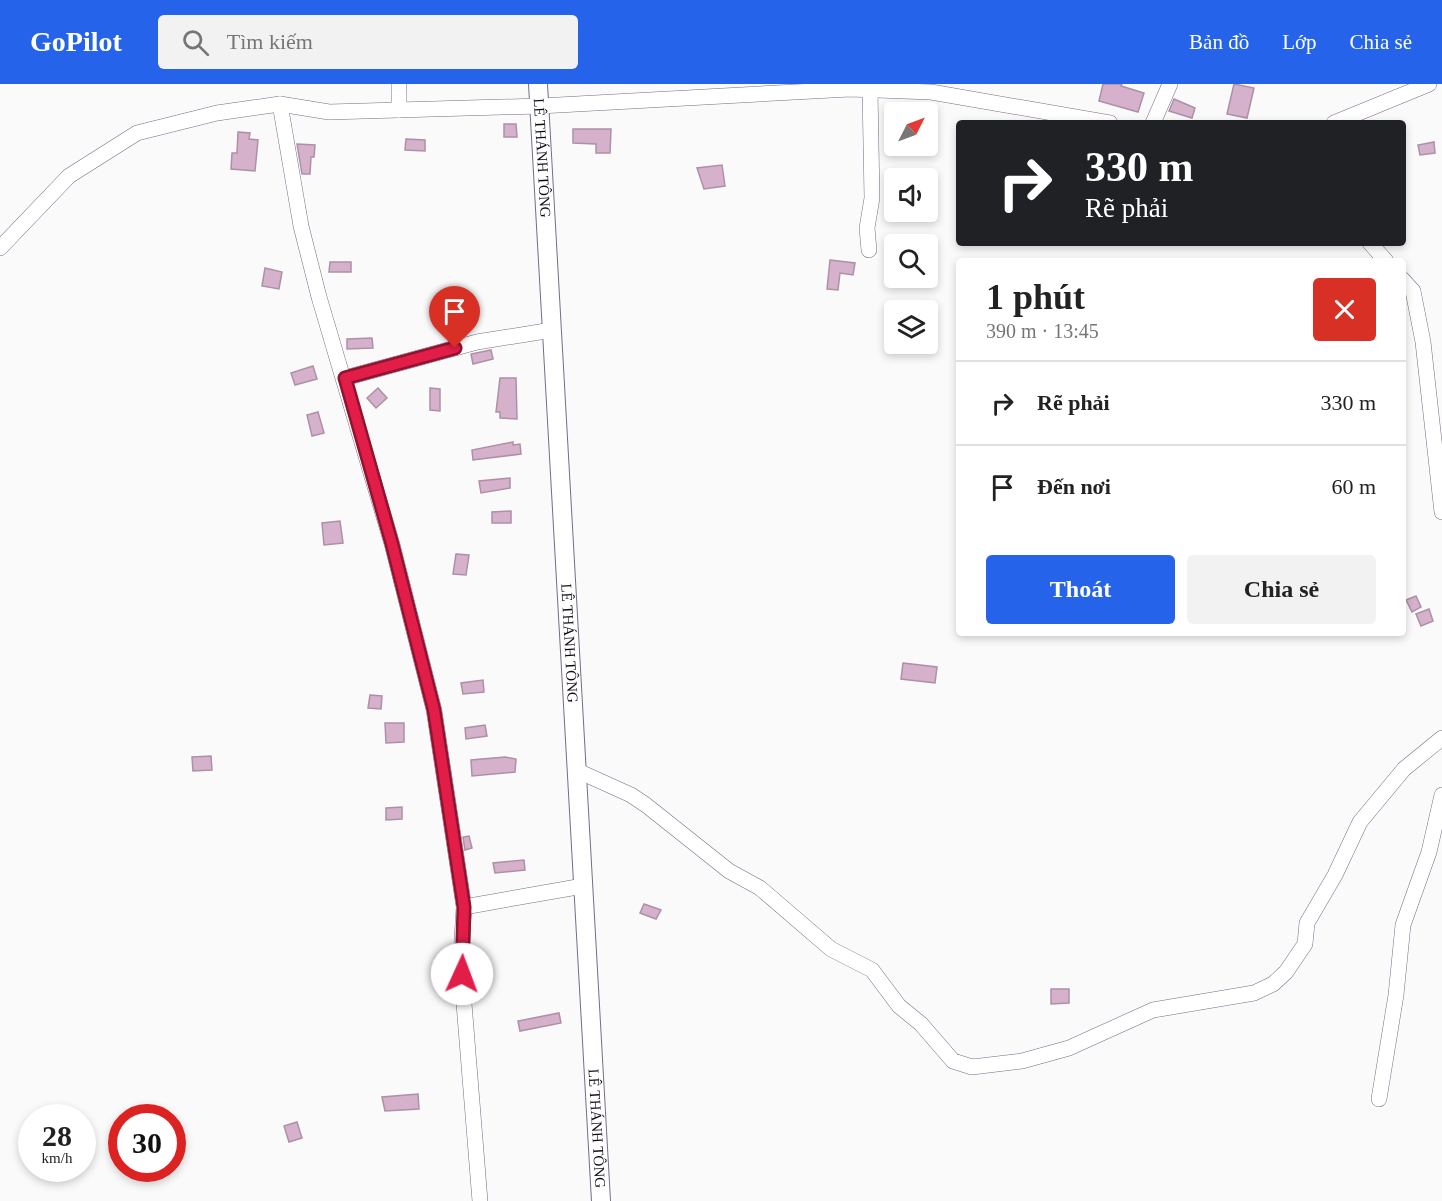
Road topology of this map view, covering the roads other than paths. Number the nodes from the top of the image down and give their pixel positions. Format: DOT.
graph roads {
  1 [pos="399,84"];
  2 [pos="538,84"];
  3 [pos="1170,84"];
  4 [pos="1429,84"];
  5 [pos="870,90"];
  6 [pos="280,104"];
  7 [pos="540,106"];
  8 [pos="399,110"];
  9 [pos="1093,120"];
  10 [pos="1154,120"];
  11 [pos="1341,120"];
  12 [pos="1373,246"];
  13 [pos="0,248"];
  14 [pos="869,250"];
  15 [pos="1383,258"];
  16 [pos="1406,283"];
  17 [pos="552,330"];
  18 [pos="345,378"];
  19 [pos="1442,512"];
  20 [pos="1442,738"];
  21 [pos="578,771"];
  22 [pos="1442,795"];
  23 [pos="583,886"];
  24 [pos="464,907"];
  25 [pos="1379,1099"];
  26 [pos="480,1201"];
  27 [pos="601,1201"];
  1 -- 8 [label="street"];
  2 -- 7 [label="street, LÊ THÁNH TÔNG"];
  3 -- 10 [label="street"];
  4 -- 11 [label="street"];
  5 -- 7 [label="street"];
  5 -- 9 [label="street"];
  5 -- 14 [label="street"];
  6 -- 8 [label="street"];
  6 -- 13 [label="street"];
  6 -- 18 [label="street"];
  7 -- 8 [label="street"];
  7 -- 17 [label="street, LÊ THÁNH TÔNG"];
  12 -- 15 [label="street"];
  16 -- 19 [label="street"];
  17 -- 18 [label="street"];
  17 -- 21 [label="street, LÊ THÁNH TÔNG"];
  18 -- 24 [label="street"];
  20 -- 21 [label="street"];
  21 -- 23 [label="street, LÊ THÁNH TÔNG"];
  22 -- 25 [label="street"];
  23 -- 24 [label="street"];
  23 -- 27 [label="street, LÊ THÁNH TÔNG"];
  24 -- 26 [label="street"];
}
